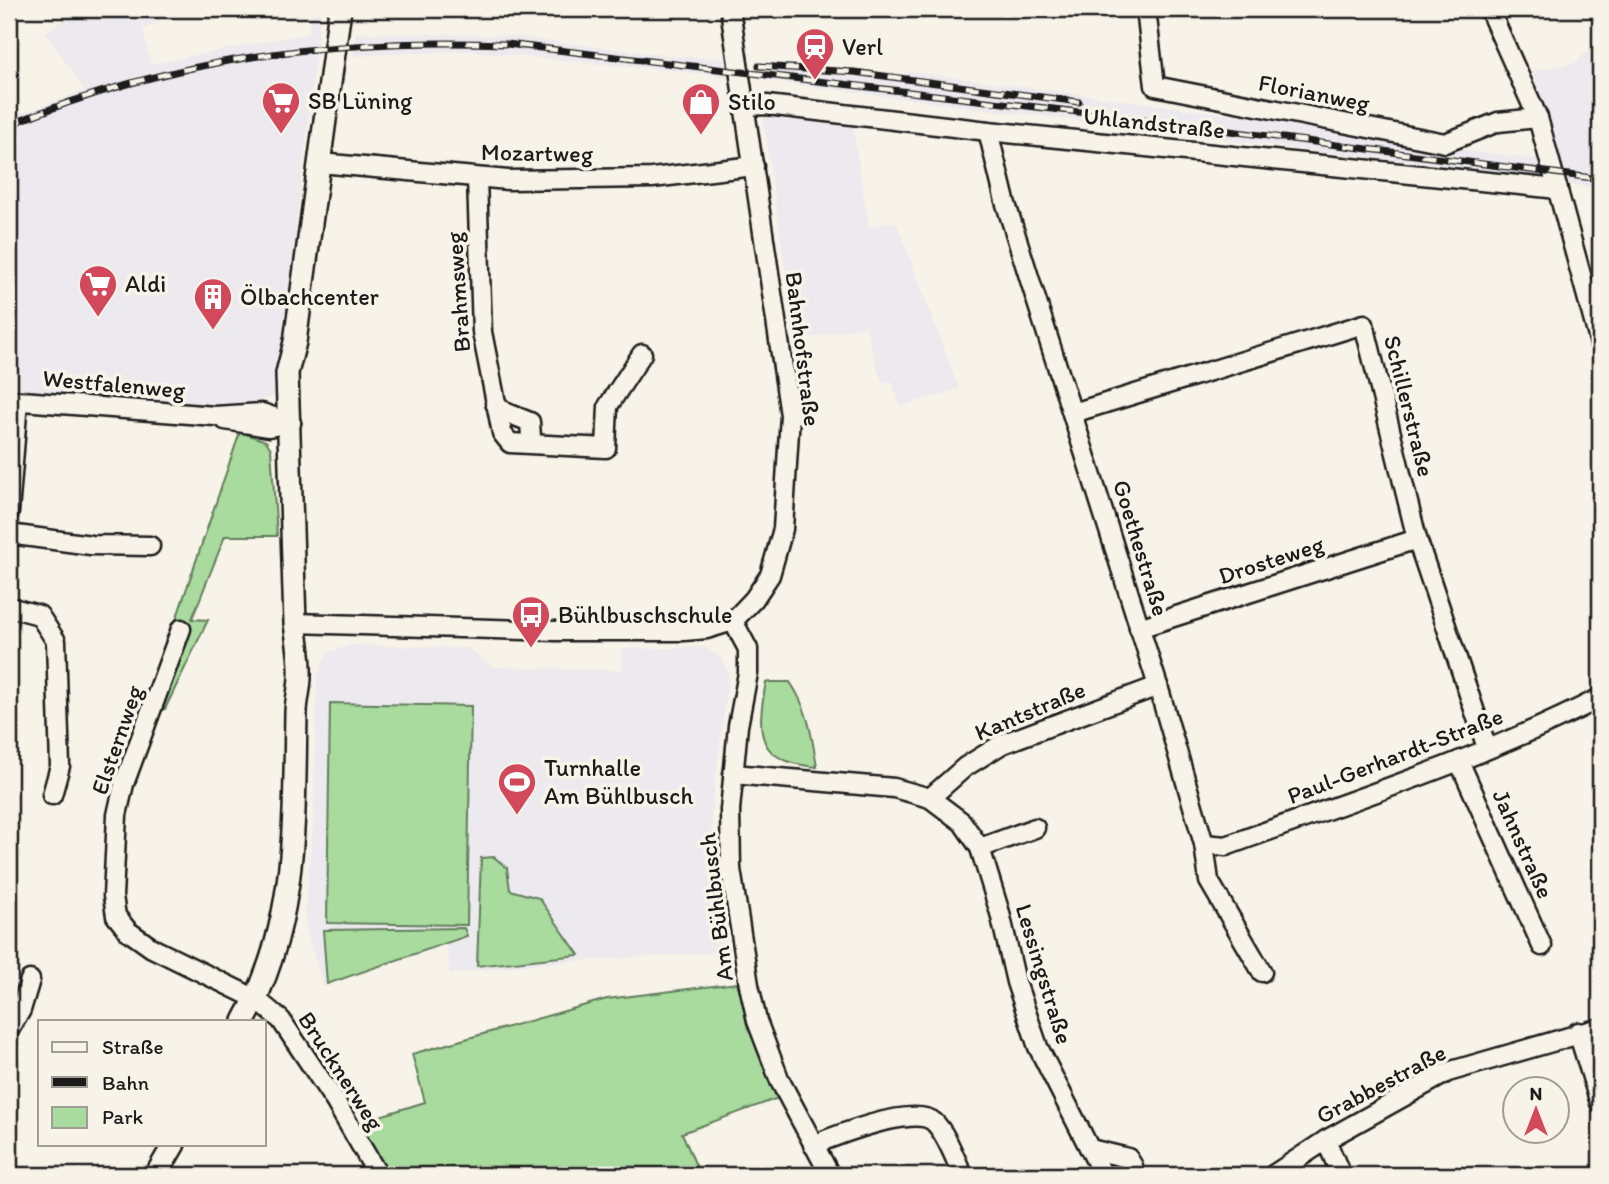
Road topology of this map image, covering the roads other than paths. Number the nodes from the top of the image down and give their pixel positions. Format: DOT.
graph roads {
  1 [pos="340,9"];
  2 [pos="730,9"];
  3 [pos="1146,9"];
  4 [pos="1489,9"];
  5 [pos="745,106"];
  6 [pos="1538,118"];
  7 [pos="988,131"];
  8 [pos="320,163"];
  9 [pos="754,166"];
  10 [pos="477,178"];
  11 [pos="1558,189"];
  12 [pos="1600,344"];
  13 [pos="642,354"];
  14 [pos="13,400"];
  15 [pos="1073,413"];
  16 [pos="291,423"];
  17 [pos="9,512"];
  18 [pos="9,534"];
  19 [pos="1417,539"];
  20 [pos="150,547"];
  21 [pos="9,607"];
  22 [pos="733,621"];
  23 [pos="295,623"];
  24 [pos="1139,628"];
  25 [pos="181,629"];
  26 [pos="1158,686"];
  27 [pos="1600,698"];
  28 [pos="1487,748"];
  29 [pos="1459,761"];
  30 [pos="733,775"];
  31 [pos="52,795"];
  32 [pos="930,798"];
  33 [pos="1035,828"];
  34 [pos="1203,844"];
  35 [pos="980,848"];
  36 [pos="1542,947"];
  37 [pos="1262,972"];
  38 [pos="30,980"];
  39 [pos="256,999"];
  40 [pos="245,1020"];
  41 [pos="1600,1028"];
  42 [pos="9,1031"];
  43 [pos="1578,1032"];
  44 [pos="1600,1103"];
  45 [pos="1326,1140"];
  46 [pos="813,1145"];
  47 [pos="173,1146"];
  48 [pos="1090,1149"];
  49 [pos="156,1175"];
  50 [pos="377,1175"];
  51 [pos="830,1175"];
  52 [pos="963,1175"];
  53 [pos="1103,1175"];
  54 [pos="1133,1175"];
  55 [pos="1273,1175"];
  56 [pos="1341,1175"];
  1 -- 8 [label="street"];
  2 -- 5 [label="street, Bahnhofstraße"];
  3 -- 6 [label="street, Florianweg"];
  4 -- 6 [label="street"];
  5 -- 7 [label="street, Uhlandstraße"];
  5 -- 9 [label="street, Bahnhofstraße"];
  6 -- 11 [label="street"];
  7 -- 11 [label="street, Uhlandstraße"];
  7 -- 15 [label="street, Goethestraße"];
  8 -- 10 [label="street, Mozartweg"];
  8 -- 16 [label="street"];
  9 -- 10 [label="street, Mozartweg"];
  9 -- 22 [label="street, Bahnhofstraße"];
  10 -- 13 [label="street, Brahmsweg"];
  11 -- 12 [label="street"];
  14 -- 16 [label="street, Westfalenweg"];
  14 -- 17 [label="street"];
  15 -- 19 [label="street, Schillerstraße"];
  15 -- 24 [label="street, Goethestraße"];
  16 -- 23 [label="street"];
  18 -- 20 [label="street"];
  19 -- 24 [label="street, Drosteweg"];
  19 -- 28 [label="street, Schillerstraße"];
  21 -- 31 [label="street"];
  22 -- 23 [label="street"];
  22 -- 30 [label="street, Am Bühlbusch"];
  23 -- 39 [label="street"];
  24 -- 26 [label="street, Goethestraße"];
  25 -- 39 [label="street, Elsternweg"];
  26 -- 32 [label="street, Kantstraße"];
  26 -- 34 [label="street, Goethestraße"];
  27 -- 28 [label="street, Paul-Gerhardt-Straße"];
  28 -- 29 [label="street, Paul-Gerhardt-Straße"];
  29 -- 34 [label="street, Paul-Gerhardt-Straße"];
  29 -- 36 [label="street, Jahnstraße"];
  30 -- 32 [label="street, Lessingstraße"];
  30 -- 46 [label="street, Am Bühlbusch"];
  32 -- 35 [label="street, Lessingstraße"];
  33 -- 35 [label="street"];
  34 -- 37 [label="street, Goethestraße"];
  35 -- 48 [label="street, Lessingstraße"];
  38 -- 42 [label="street"];
  39 -- 40 [label="street"];
  39 -- 50 [label="street, Brucknerweg"];
  41 -- 43 [label="street, Grabbestraße"];
  43 -- 44 [label="street"];
  43 -- 45 [label="street, Grabbestraße"];
  45 -- 55 [label="street, Grabbestraße"];
  45 -- 56 [label="street"];
  46 -- 51 [label="street, Am Bühlbusch"];
  46 -- 52 [label="street"];
  47 -- 49 [label="street"];
  48 -- 53 [label="street, Lessingstraße"];
  48 -- 54 [label="street"];
}
